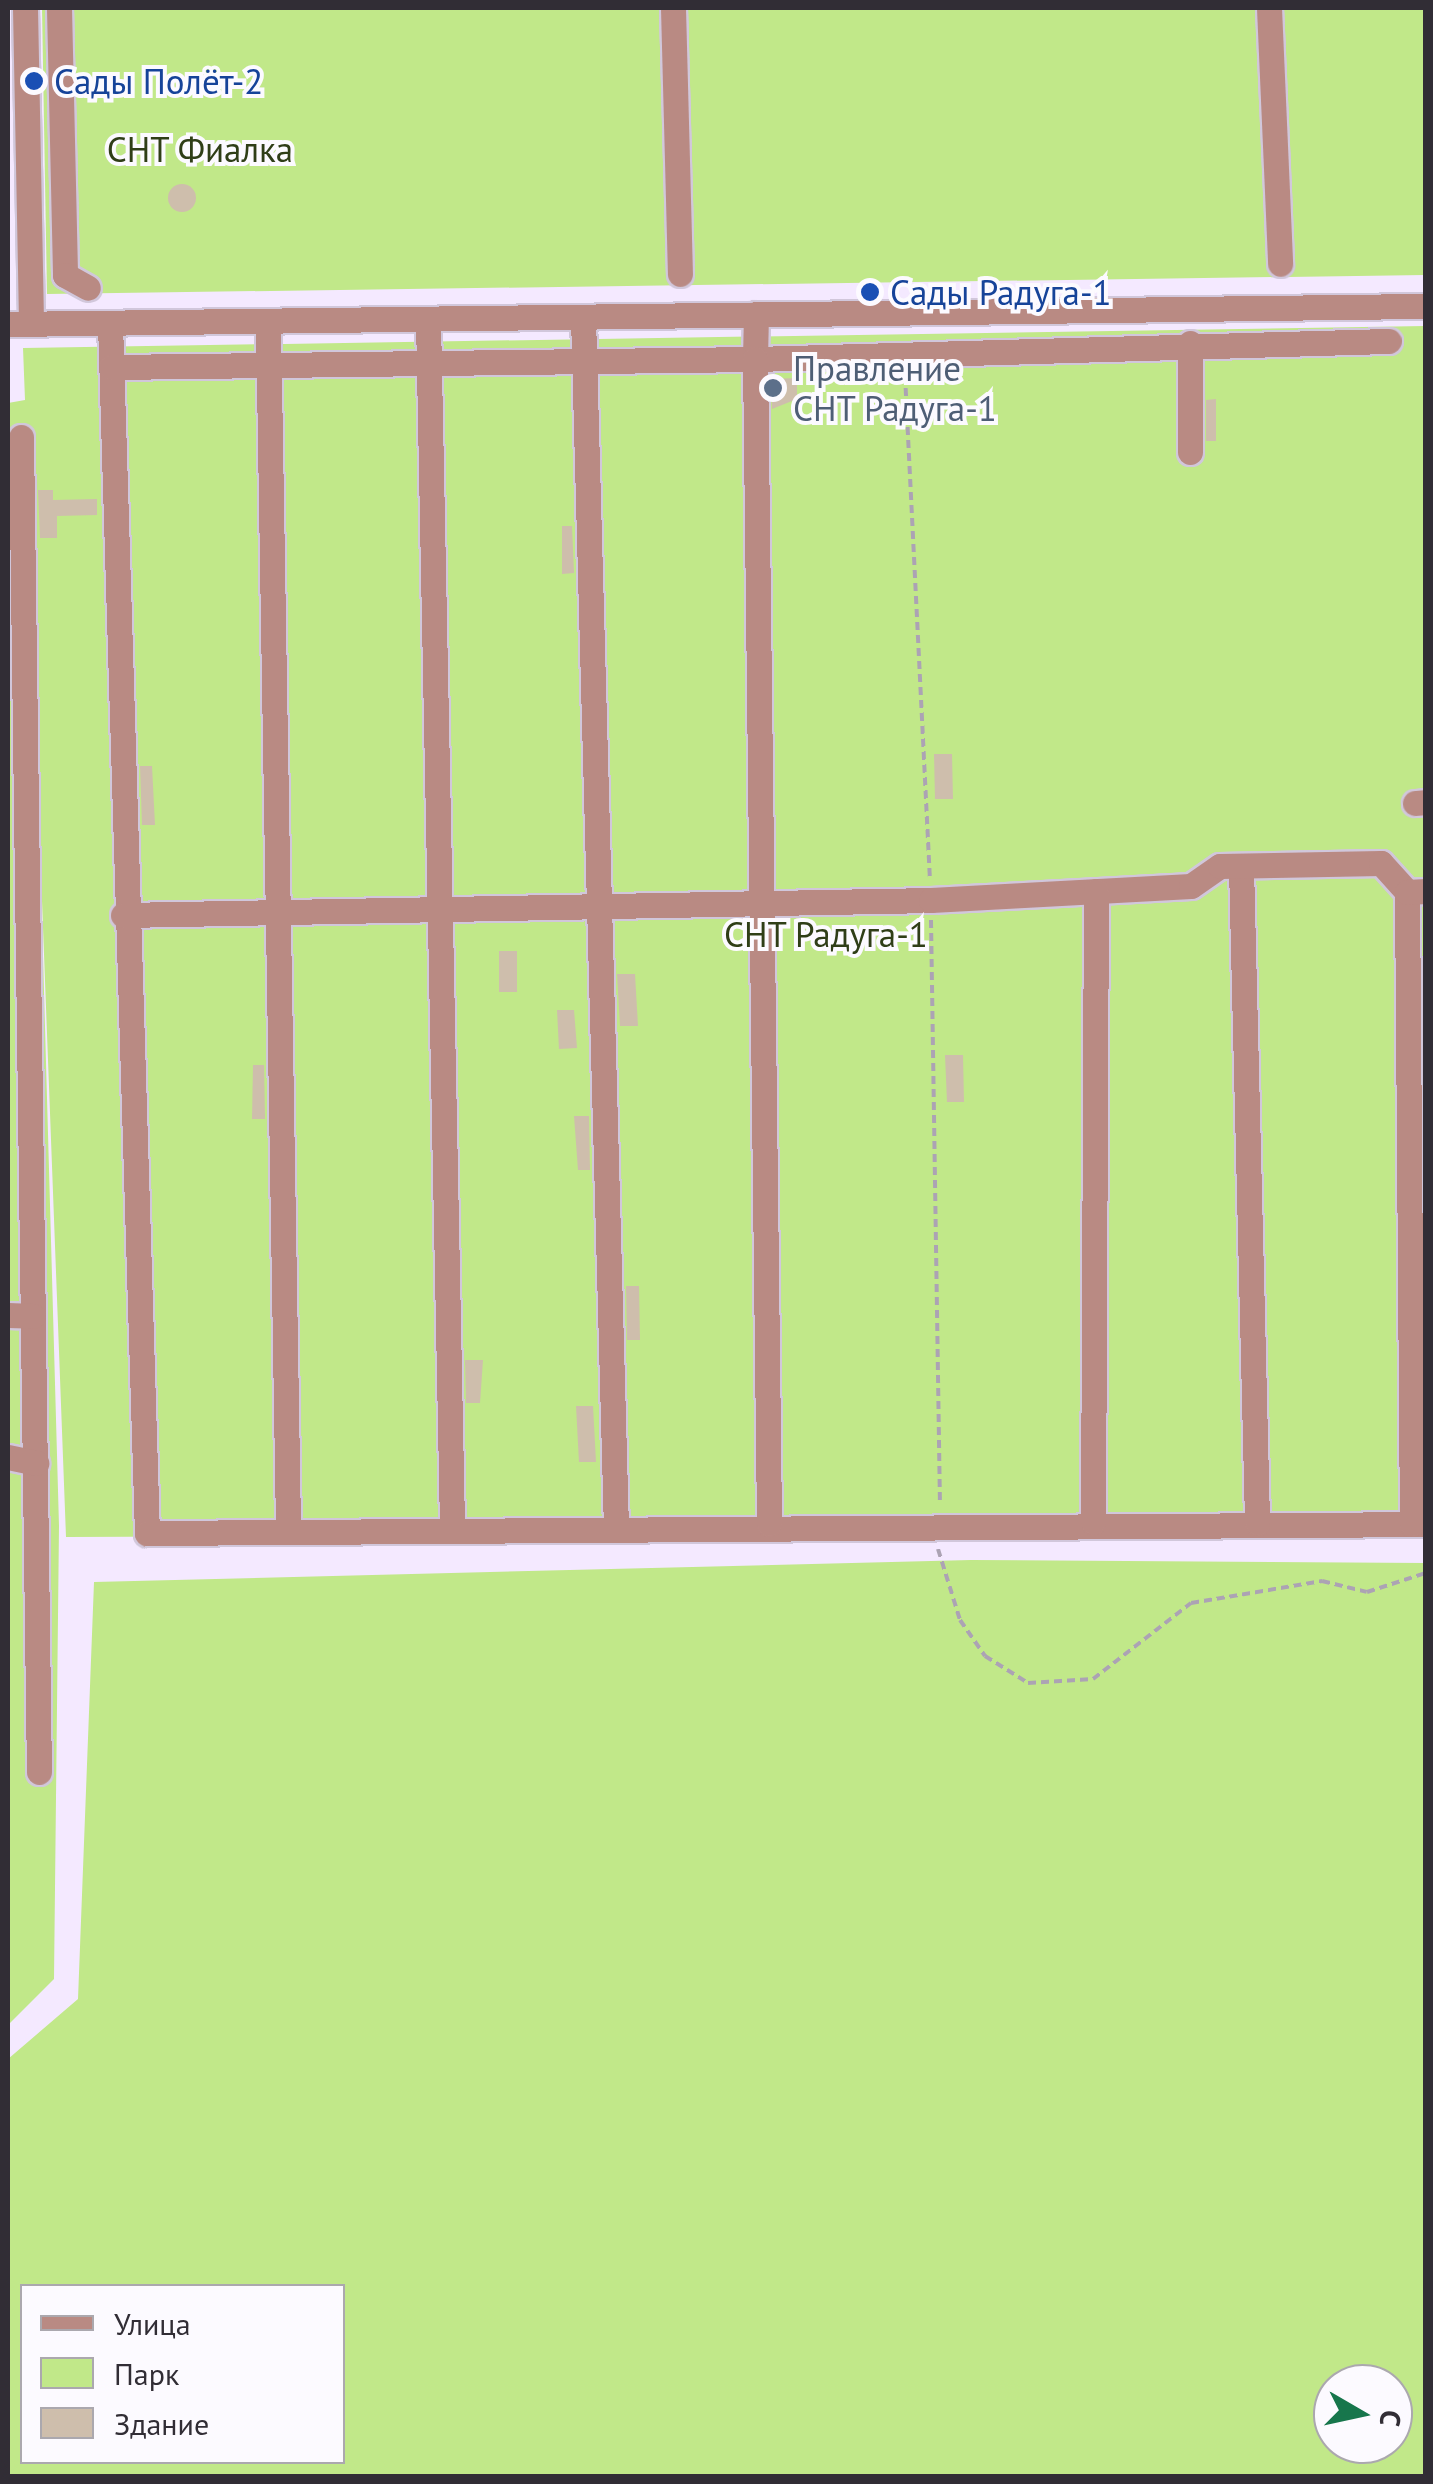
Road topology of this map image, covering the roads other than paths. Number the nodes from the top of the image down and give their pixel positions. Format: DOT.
graph roads {
  1 [pos="25,8"];
  2 [pos="60,8"];
  3 [pos="673,8"];
  4 [pos="1269,8"];
  5 [pos="1280,264"];
  6 [pos="680,274"];
  7 [pos="88,288"];
  8 [pos="1426,306"];
  9 [pos="756,314"];
  10 [pos="583,316"];
  11 [pos="428,319"];
  12 [pos="19,321"];
  13 [pos="268,321"];
  14 [pos="110,323"];
  15 [pos="1389,340"];
  16 [pos="1190,343"];
  17 [pos="755,359"];
  18 [pos="584,361"];
  19 [pos="428,363"];
  20 [pos="268,365"];
  21 [pos="111,367"];
  22 [pos="21,437"];
  23 [pos="1190,452"];
  24 [pos="15,497"];
  25 [pos="15,634"];
  26 [pos="16,769"];
  27 [pos="1241,866"];
  28 [pos="1096,891"];
  29 [pos="1416,891"];
  30 [pos="759,902"];
  31 [pos="16,904"];
  32 [pos="599,905"];
  33 [pos="440,908"];
  34 [pos="278,912"];
  35 [pos="123,915"];
  36 [pos="17,1042"];
  37 [pos="18,1180"];
  38 [pos="20,1315"];
  39 [pos="8,1457"];
  40 [pos="36,1463"];
  41 [pos="1093,1522"];
  42 [pos="1257,1523"];
  43 [pos="769,1524"];
  44 [pos="1419,1524"];
  45 [pos="616,1526"];
  46 [pos="452,1528"];
  47 [pos="288,1531"];
  48 [pos="40,1772"];
  1 -- 12 [label="street"];
  2 -- 7 [label="street"];
  3 -- 6 [label="street"];
  4 -- 5 [label="street"];
  8 -- 9 [label="street"];
  9 -- 10 [label="street"];
  9 -- 17 [label="street"];
  10 -- 11 [label="street"];
  10 -- 18 [label="street"];
  11 -- 13 [label="street"];
  11 -- 19 [label="street"];
  12 -- 14 [label="street"];
  13 -- 14 [label="street"];
  13 -- 20 [label="street"];
  14 -- 21 [label="street"];
  15 -- 16 [label="street"];
  16 -- 17 [label="street"];
  16 -- 23 [label="street"];
  17 -- 18 [label="street"];
  17 -- 30 [label="street"];
  18 -- 19 [label="street"];
  18 -- 32 [label="street"];
  19 -- 20 [label="street"];
  19 -- 33 [label="street"];
  20 -- 21 [label="street"];
  20 -- 34 [label="street"];
  21 -- 35 [label="street"];
  22 -- 24 [label="street"];
  24 -- 25 [label="street"];
  25 -- 26 [label="street"];
  26 -- 31 [label="street"];
  27 -- 28 [label="street"];
  27 -- 29 [label="street"];
  27 -- 42 [label="street"];
  28 -- 30 [label="street"];
  28 -- 41 [label="street"];
  29 -- 44 [label="street"];
  30 -- 32 [label="street"];
  30 -- 43 [label="street"];
  31 -- 36 [label="street"];
  32 -- 33 [label="street"];
  32 -- 45 [label="street"];
  33 -- 34 [label="street"];
  33 -- 46 [label="street"];
  34 -- 35 [label="street"];
  34 -- 47 [label="street"];
  35 -- 47 [label="street"];
  36 -- 37 [label="street"];
  37 -- 38 [label="street"];
  38 -- 40 [label="street"];
  39 -- 40 [label="street"];
  40 -- 48 [label="street"];
  41 -- 42 [label="street"];
  41 -- 43 [label="street"];
  42 -- 44 [label="street"];
  43 -- 45 [label="street"];
  45 -- 46 [label="street"];
  46 -- 47 [label="street"];
}
